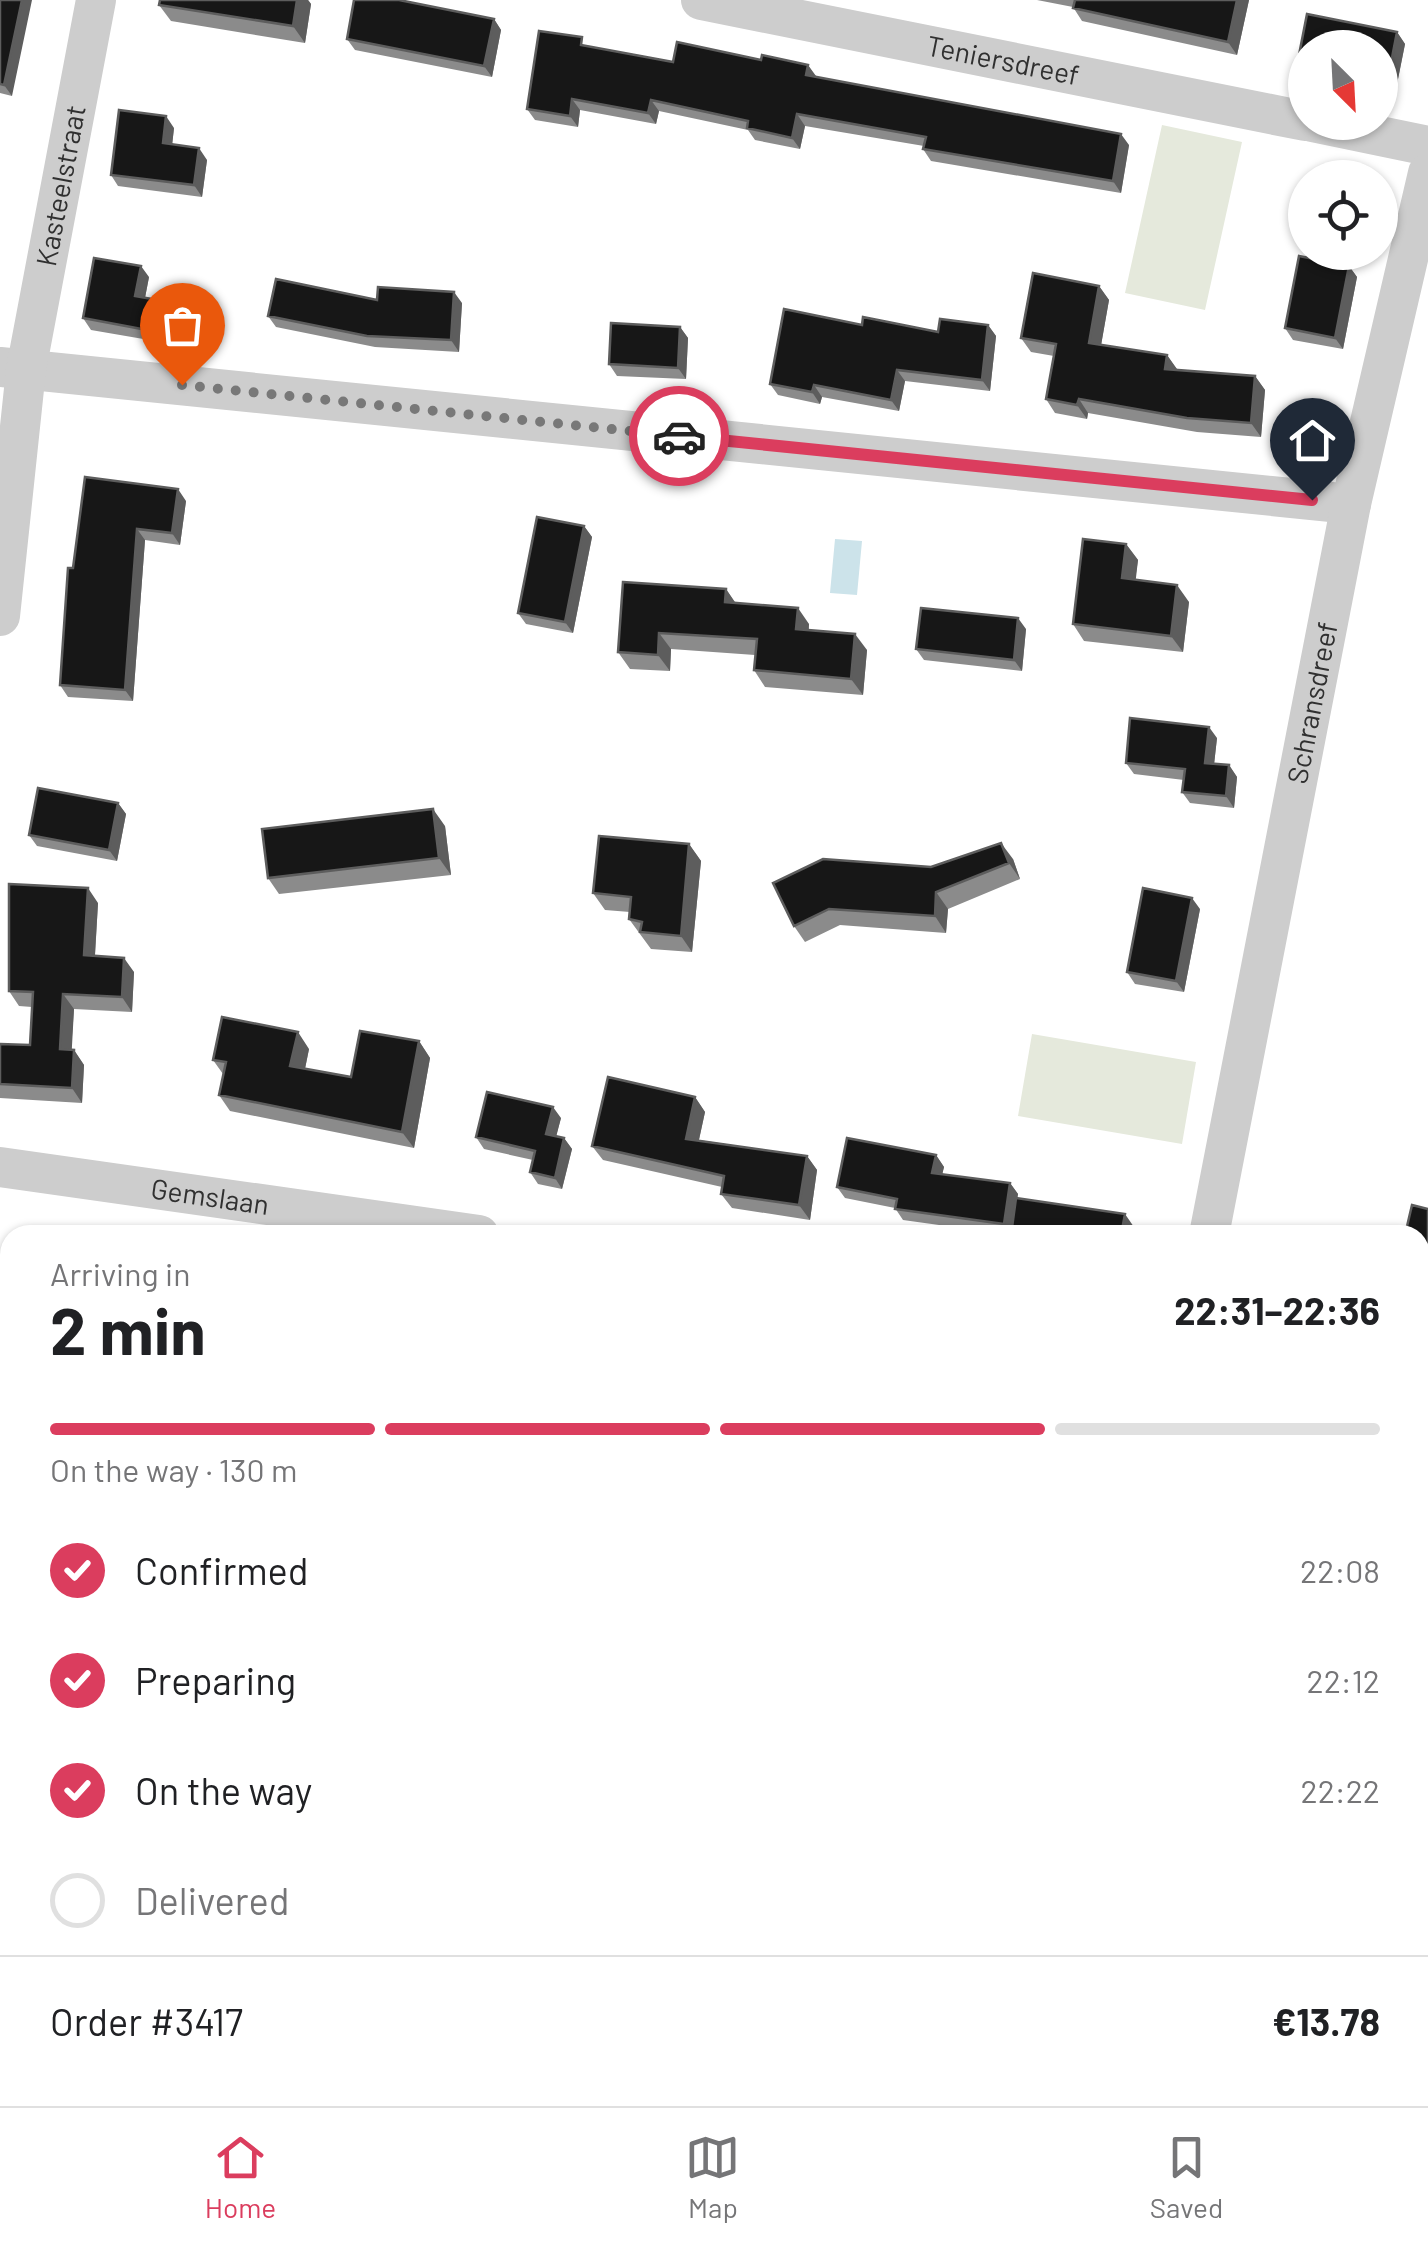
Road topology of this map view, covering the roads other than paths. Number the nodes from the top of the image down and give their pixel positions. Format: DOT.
graph roads {
  1 [pos="96,0"];
  2 [pos="701,0"];
  3 [pos="1288,118"];
  4 [pos="1398,140"];
  5 [pos="1428,146"];
  6 [pos="1428,173"];
  7 [pos="13,368"];
  8 [pos="1351,504"];
  9 [pos="0,616"];
  10 [pos="0,1167"];
  11 [pos="409,1225"];
  12 [pos="1211,1225"];
  1 -- 7 [label="street, Kasteelstraat"];
  2 -- 3 [label="street, Teniersdreef"];
  4 -- 5 [label="street, Teniersdreef"];
  6 -- 8 [label="street, Schransdreef"];
  7 -- 8 [label="street"];
  7 -- 9 [label="street, Kasteelstraat"];
  8 -- 12 [label="street, Schransdreef"];
  10 -- 11 [label="street, Gemslaan"];
}
